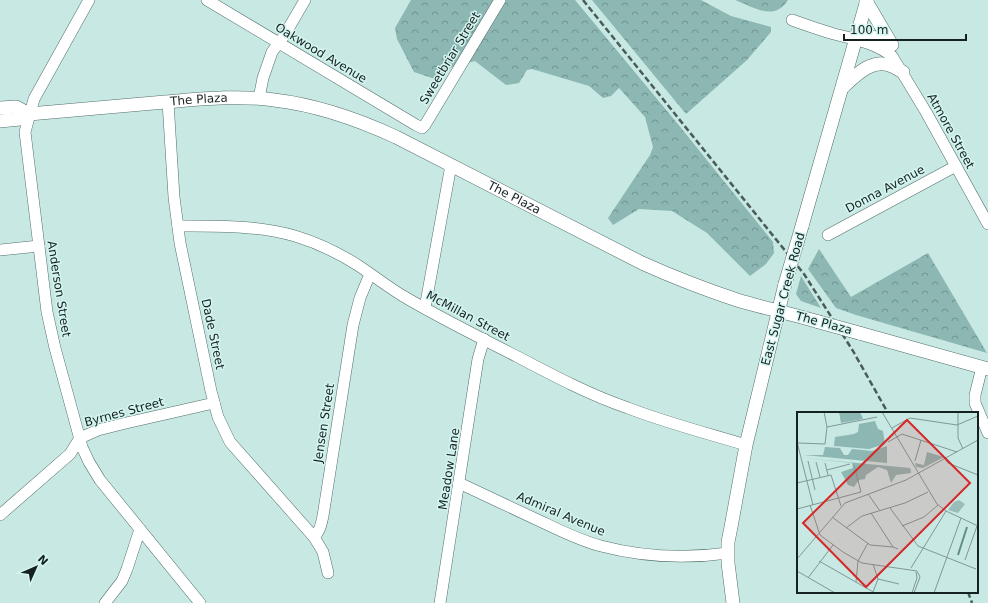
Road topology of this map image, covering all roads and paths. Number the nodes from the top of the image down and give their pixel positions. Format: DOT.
graph roads {
  1 [pos="89,0"];
  2 [pos="207,0"];
  3 [pos="305,0"];
  4 [pos="500,0"];
  5 [pos="867,1"];
  6 [pos="792,20"];
  7 [pos="856,39"];
  8 [pos="278,43"];
  9 [pos="892,45"];
  10 [pos="903,72"];
  11 [pos="842,88"];
  12 [pos="259,98"];
  13 [pos="168,102"];
  14 [pos="0,108"];
  15 [pos="29,114"];
  16 [pos="0,121"];
  17 [pos="422,128"];
  18 [pos="451,165"];
  19 [pos="956,166"];
  20 [pos="988,224"];
  21 [pos="178,226"];
  22 [pos="828,235"];
  23 [pos="39,246"];
  24 [pos="0,250"];
  25 [pos="370,274"];
  26 [pos="425,308"];
  27 [pos="778,310"];
  28 [pos="484,339"];
  29 [pos="985,368"];
  30 [pos="214,403"];
  31 [pos="988,433"];
  32 [pos="80,438"];
  33 [pos="746,445"];
  34 [pos="460,483"];
  35 [pos="0,515"];
  36 [pos="140,530"];
  37 [pos="314,538"];
  38 [pos="728,553"];
  39 [pos="328,573"];
  40 [pos="105,603"];
  41 [pos="200,603"];
  42 [pos="440,603"];
  43 [pos="733,603"];
  1 -- 15 [label="street, Anderson Street"];
  2 -- 8 [label="street, Oakwood Avenue"];
  3 -- 8 [label="street"];
  4 -- 17 [label="street, Sweetbriar Street"];
  5 -- 7 [label="main road, East Sugar Creek Road"];
  5 -- 9 [label="main road"];
  6 -- 7 [label="street, Atmore Street"];
  7 -- 9 [label="street, Atmore Street"];
  7 -- 10 [label="street, Atmore Street"];
  7 -- 11 [label="main road, East Sugar Creek Road"];
  8 -- 12 [label="street"];
  8 -- 17 [label="street, Oakwood Avenue"];
  9 -- 10 [label="street, Atmore Street"];
  10 -- 11 [label="main road"];
  10 -- 19 [label="street, Atmore Street"];
  11 -- 27 [label="main road, East Sugar Creek Road, bridge"];
  12 -- 13 [label="main road, The Plaza"];
  12 -- 18 [label="main road, The Plaza"];
  13 -- 15 [label="main road, The Plaza"];
  13 -- 21 [label="street, Dade Street"];
  14 -- 15 [label="main road, The Plaza"];
  15 -- 16 [label="main road, The Plaza"];
  15 -- 23 [label="street, Anderson Street"];
  18 -- 26 [label="street"];
  18 -- 27 [label="main road, The Plaza"];
  19 -- 20 [label="street, Atmore Street"];
  19 -- 22 [label="street, Donna Avenue"];
  21 -- 25 [label="street, McMillan Street"];
  21 -- 30 [label="street, Dade Street"];
  23 -- 24 [label="street"];
  23 -- 32 [label="street, Anderson Street"];
  25 -- 26 [label="street, McMillan Street"];
  25 -- 37 [label="street, Jensen Street"];
  26 -- 28 [label="street, McMillan Street"];
  27 -- 29 [label="main road, The Plaza, bridge"];
  27 -- 33 [label="main road, East Sugar Creek Road"];
  28 -- 33 [label="street, McMillan Street"];
  28 -- 34 [label="street, Meadow Lane"];
  29 -- 31 [label="street"];
  30 -- 32 [label="street, Byrnes Street"];
  30 -- 37 [label="street, Dade Street"];
  32 -- 35 [label="street, Byrnes Street"];
  32 -- 36 [label="street, Anderson Street"];
  33 -- 38 [label="main road, East Sugar Creek Road"];
  34 -- 38 [label="street, Admiral Avenue"];
  34 -- 42 [label="street, Meadow Lane"];
  36 -- 40 [label="street"];
  36 -- 41 [label="street, Anderson Street"];
  37 -- 39 [label="street"];
  38 -- 43 [label="main road, East Sugar Creek Road"];
}
